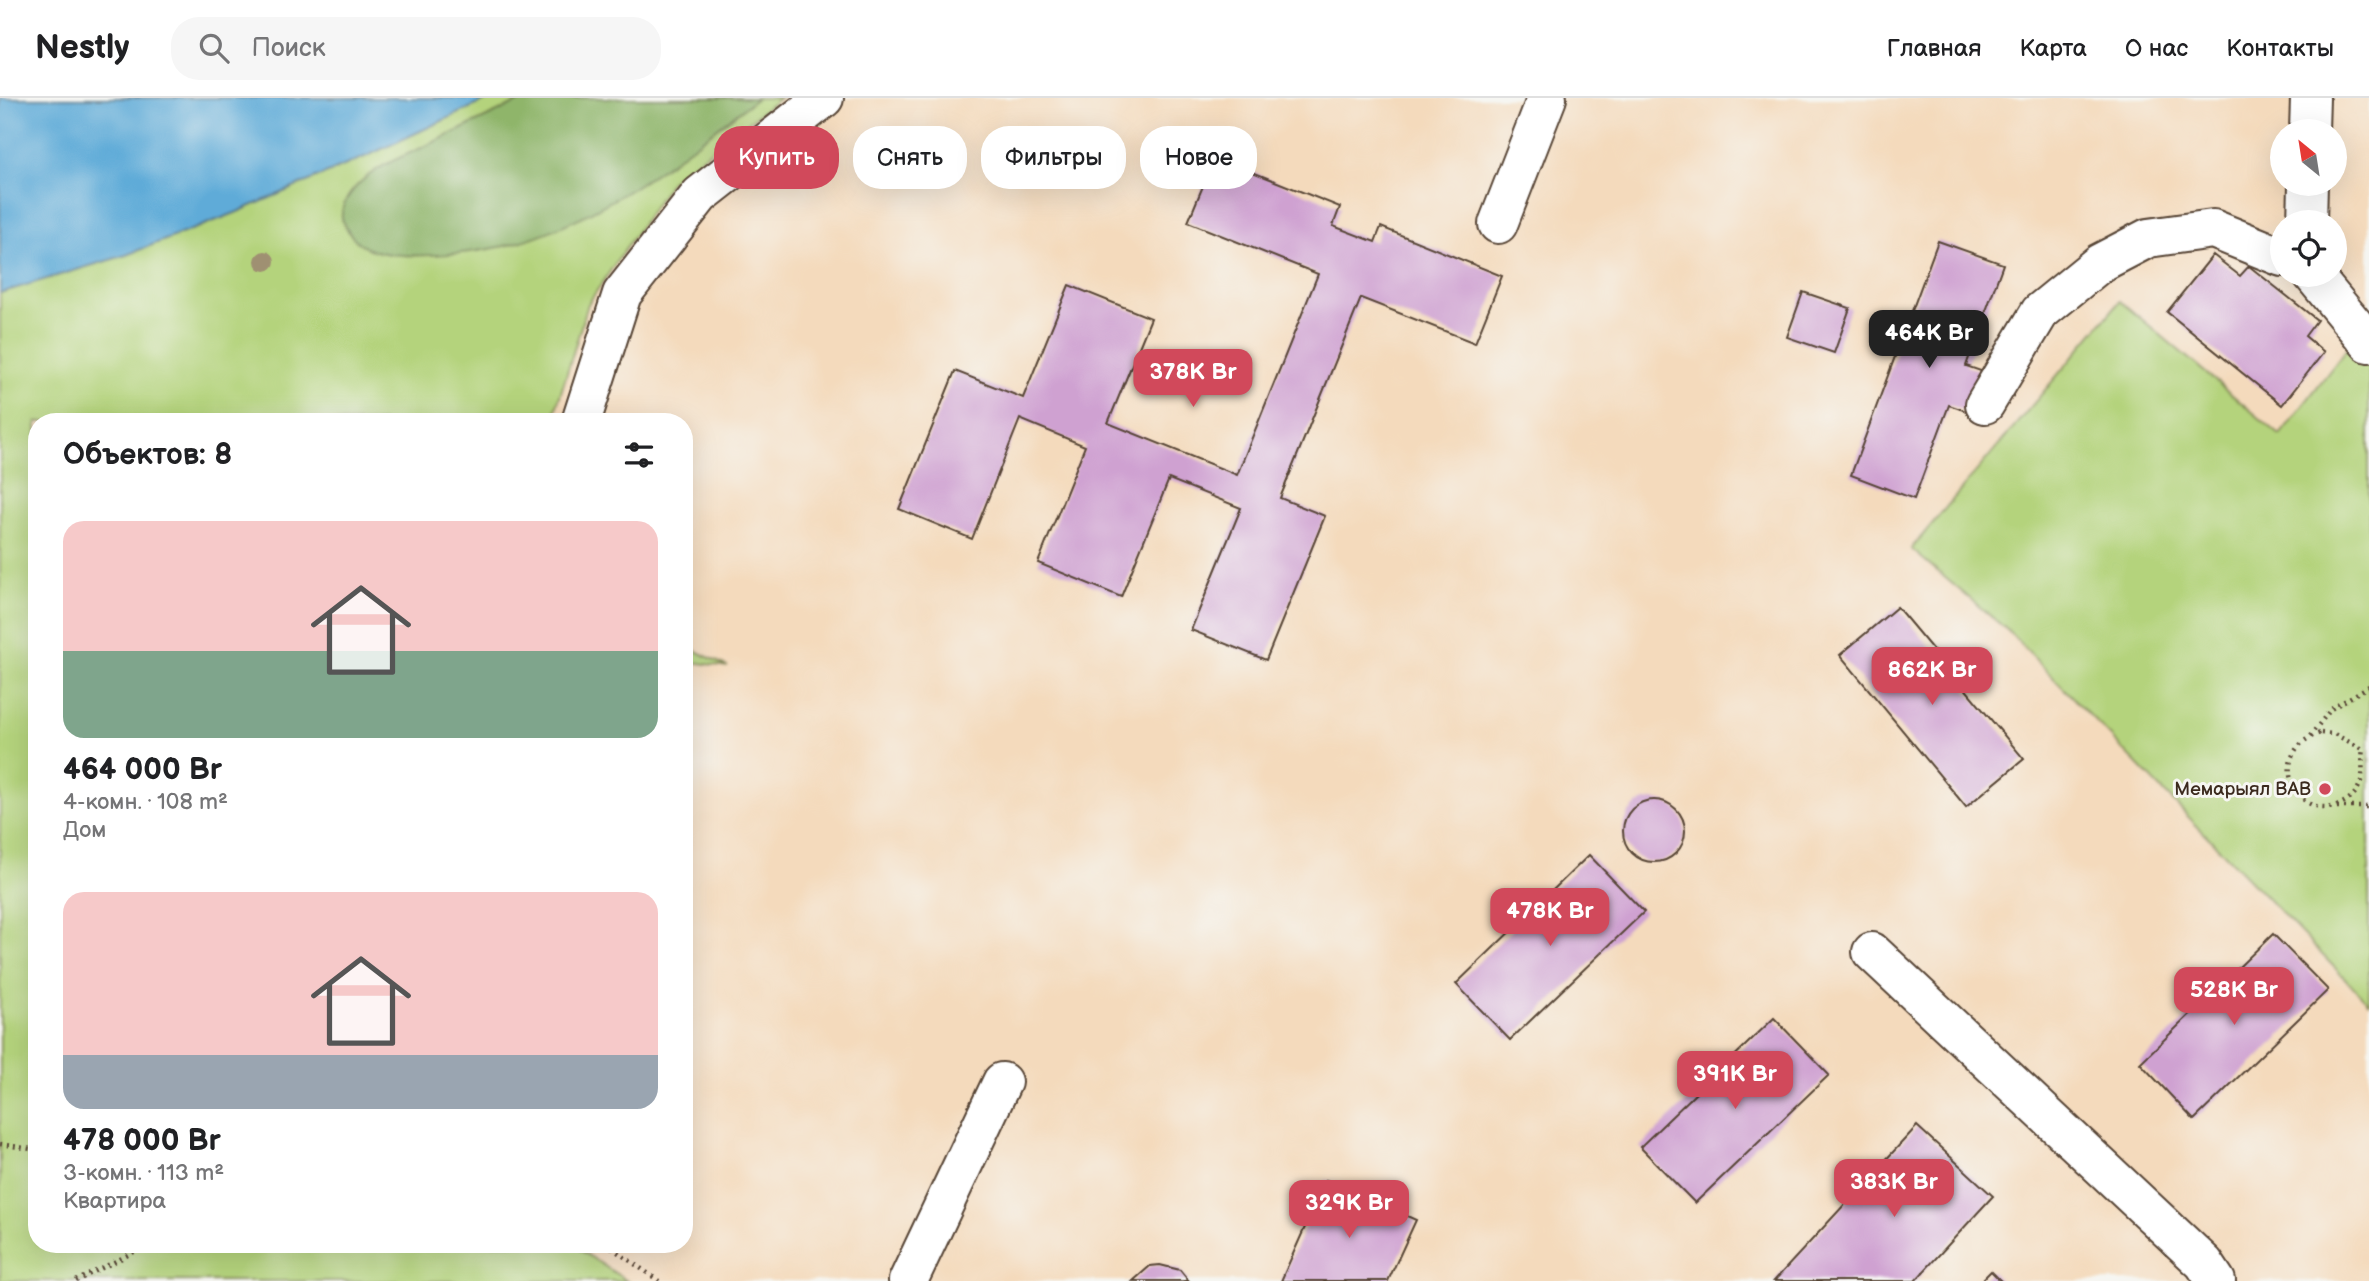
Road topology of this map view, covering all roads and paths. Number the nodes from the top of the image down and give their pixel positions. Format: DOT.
graph roads {
  1 [pos="824,98"];
  2 [pos="1546,98"];
  3 [pos="2310,98"];
  4 [pos="2309,119"];
  5 [pos="1498,224"];
  6 [pos="2270,252"];
  7 [pos="2323,287"];
  8 [pos="2369,343"];
  9 [pos="1985,404"];
  10 [pos="584,413"];
  11 [pos="2369,686"];
  12 [pos="2309,737"];
  13 [pos="2369,745"];
  14 [pos="2363,749"];
  15 [pos="2333,807"];
  16 [pos="2369,807"];
  17 [pos="1872,951"];
  18 [pos="1002,1082"];
  19 [pos="0,1144"];
  20 [pos="28,1149"];
  21 [pos="132,1253"];
  22 [pos="619,1253"];
  23 [pos="76,1281"];
  24 [pos="659,1281"];
  25 [pos="908,1281"];
  26 [pos="2216,1281"];
  1 -- 10 [label="street"];
  2 -- 5 [label="street"];
  3 -- 4 [label="street"];
  6 -- 9 [label="street"];
  7 -- 8 [label="street"];
  11 -- 12 [label="path"];
  12 -- 14 [label="path"];
  12 -- 15 [label="path"];
  13 -- 14 [label="path"];
  14 -- 15 [label="path"];
  15 -- 16 [label="path"];
  17 -- 26 [label="street"];
  18 -- 25 [label="street"];
  19 -- 20 [label="path"];
  21 -- 23 [label="path"];
  22 -- 24 [label="path"];
}
